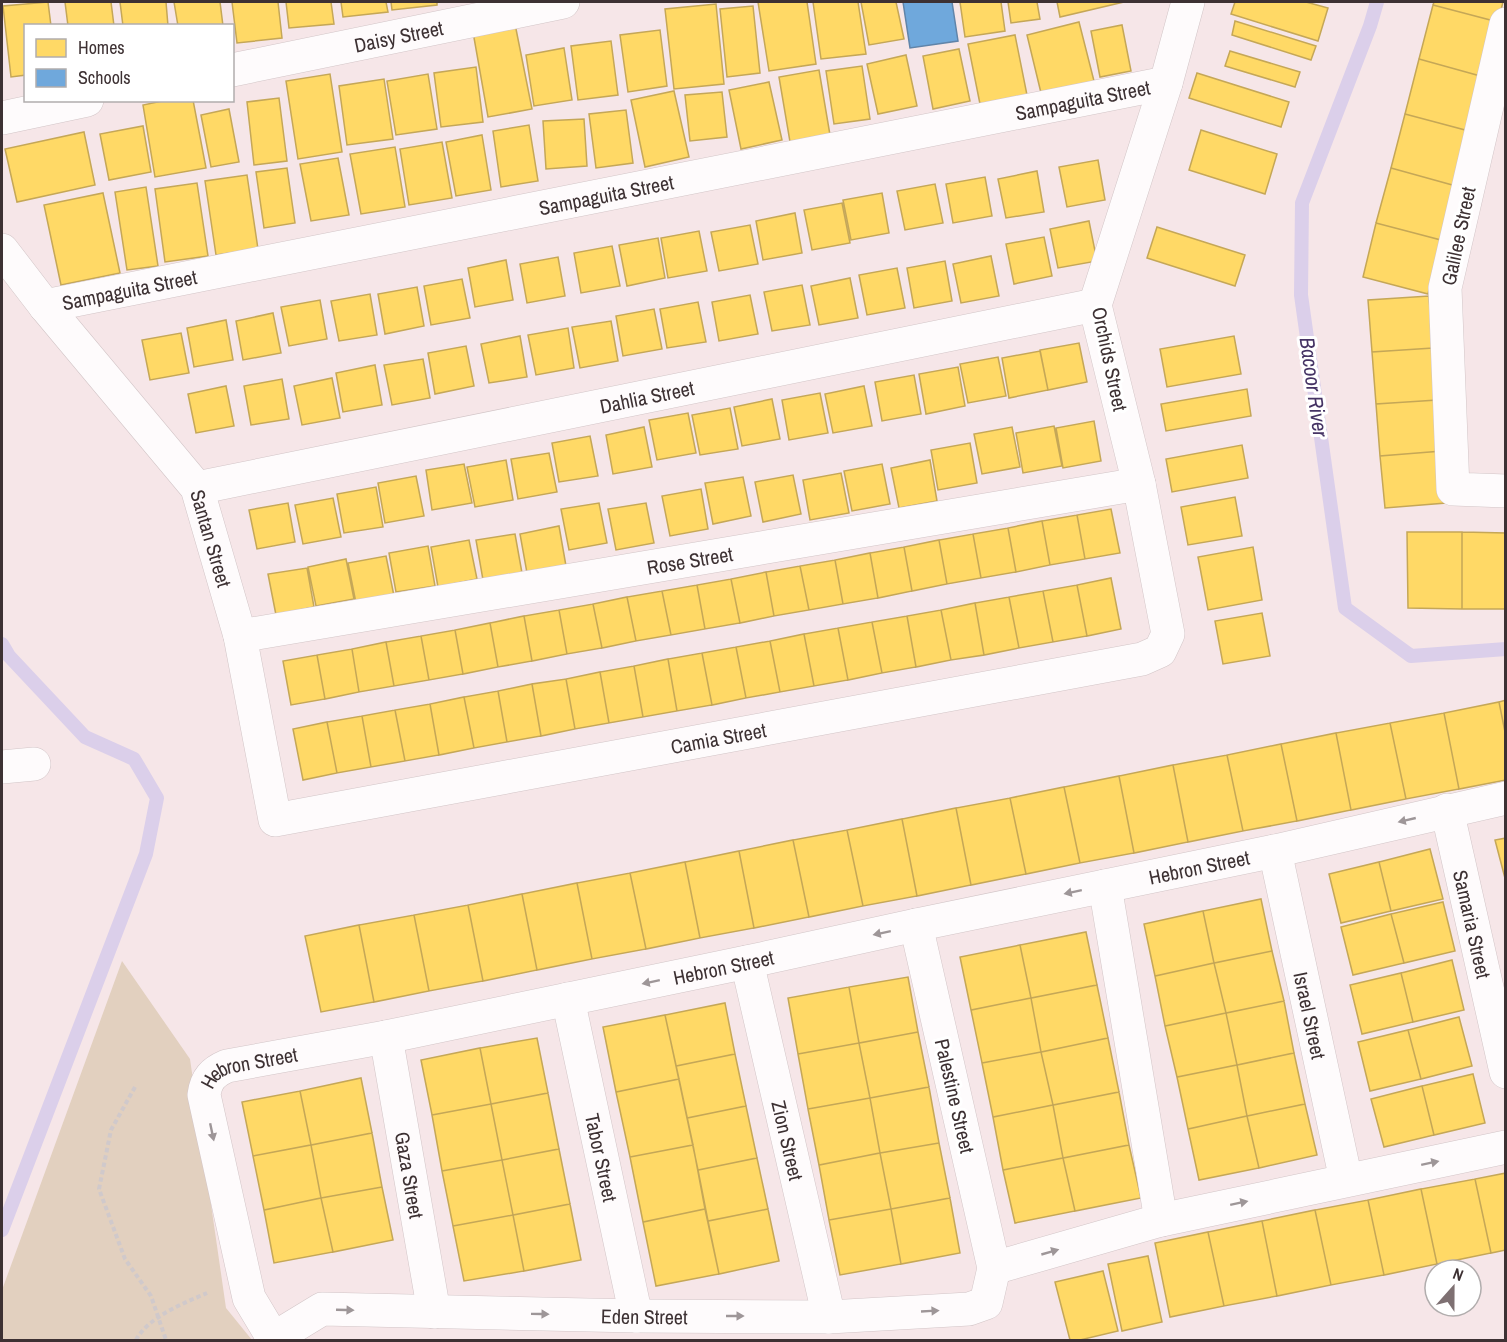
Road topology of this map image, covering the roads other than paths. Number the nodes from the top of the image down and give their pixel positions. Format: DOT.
graph roads {
  1 [pos="563,2"];
  2 [pos="1188,2"];
  3 [pos="1506,24"];
  4 [pos="234,70"];
  5 [pos="1166,83"];
  6 [pos="78,102"];
  7 [pos="2,118"];
  8 [pos="2,250"];
  9 [pos="1095,305"];
  10 [pos="45,306"];
  11 [pos="1139,484"];
  12 [pos="197,489"];
  13 [pos="1506,491"];
  14 [pos="240,636"];
  15 [pos="1160,651"];
  16 [pos="34,764"];
  17 [pos="2,767"];
  18 [pos="1506,798"];
  19 [pos="1447,810"];
  20 [pos="275,820"];
  21 [pos="1275,851"];
  22 [pos="1105,886"];
  23 [pos="915,925"];
  24 [pos="747,962"];
  25 [pos="568,999"];
  26 [pos="386,1037"];
  27 [pos="1506,1072"];
  28 [pos="1506,1147"];
  29 [pos="1346,1180"];
  30 [pos="1161,1220"];
  31 [pos="994,1268"];
  32 [pos="434,1312"];
  33 [pos="636,1316"];
  34 [pos="830,1317"];
  35 [pos="272,1339"];
  1 -- 4 [label="street, Daisy Street"];
  2 -- 5 [label="street, Orchids Street"];
  3 -- 13 [label="street, Galilee Street"];
  5 -- 9 [label="street, Orchids Street"];
  5 -- 10 [label="street, Sampaguita Street"];
  6 -- 7 [label="street"];
  8 -- 10 [label="street, Santan Street"];
  9 -- 11 [label="street, Orchids Street"];
  9 -- 12 [label="street, Dahlia Street"];
  10 -- 12 [label="street, Santan Street"];
  11 -- 14 [label="street, Rose Street"];
  11 -- 15 [label="street, Orchids Street"];
  12 -- 14 [label="street, Santan Street"];
  14 -- 20 [label="street, Santan Street"];
  15 -- 20 [label="street, Camia Street"];
  16 -- 17 [label="street"];
  18 -- 19 [label="street, Hebron Street"];
  19 -- 21 [label="street, Hebron Street, one-way"];
  19 -- 27 [label="street, Samaria Street"];
  21 -- 22 [label="street, Hebron Street"];
  21 -- 29 [label="street, Israel Street"];
  22 -- 23 [label="street, Hebron Street, one-way"];
  22 -- 30 [label="street"];
  23 -- 24 [label="street, Hebron Street, one-way"];
  23 -- 31 [label="street, Palestine Street"];
  24 -- 25 [label="street, Hebron Street, one-way"];
  24 -- 34 [label="street, Zion Street"];
  25 -- 26 [label="street, Hebron Street"];
  25 -- 33 [label="street, Tabor Street"];
  26 -- 32 [label="street, Gaza Street"];
  26 -- 35 [label="street, Hebron Street, one-way"];
  29 -- 28 [label="street, one-way"];
  30 -- 29 [label="street, one-way"];
  31 -- 30 [label="street, one-way"];
  34 -- 31 [label="street, Eden Street, one-way"];
  32 -- 33 [label="street, Eden Street, one-way"];
  35 -- 32 [label="street, Eden Street, one-way"];
  33 -- 34 [label="street, Eden Street, one-way"];
}
